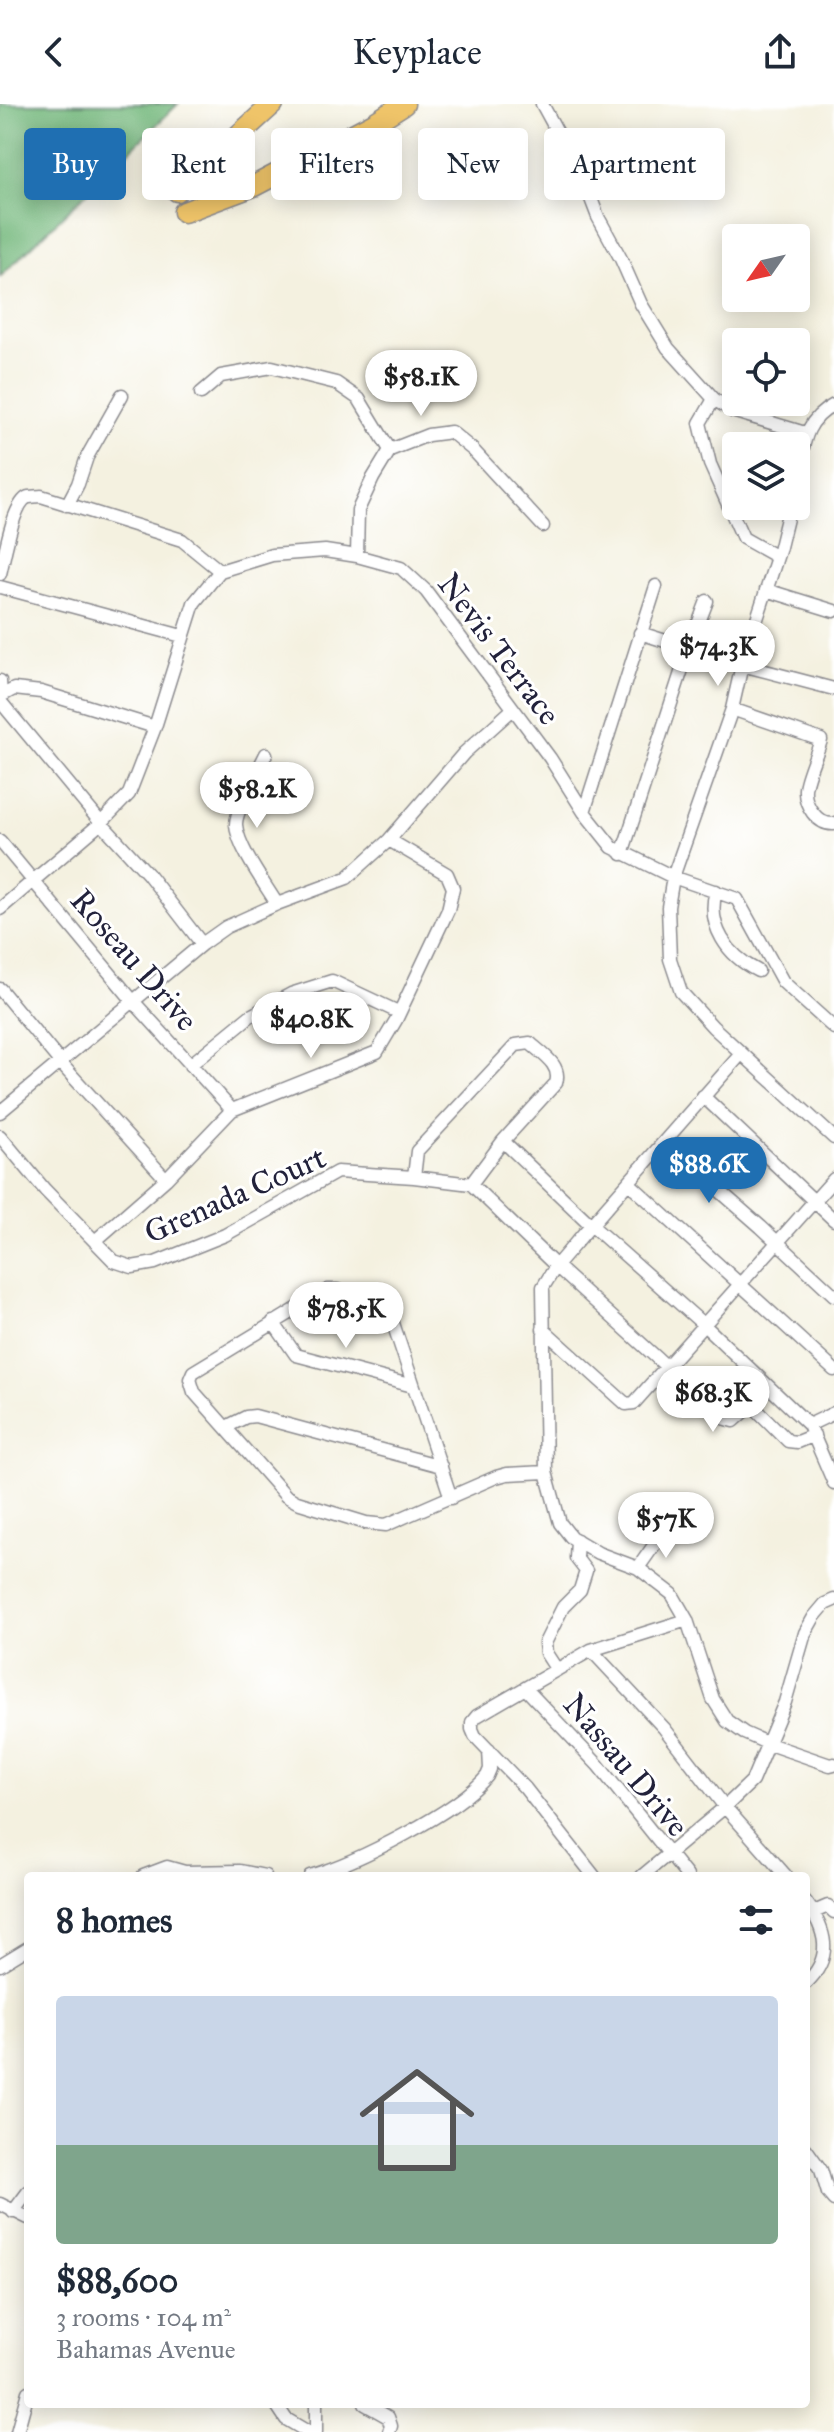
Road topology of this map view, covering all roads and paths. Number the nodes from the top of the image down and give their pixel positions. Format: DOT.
graph roads {
  1 [pos="273,104"];
  2 [pos="404,104"];
  3 [pos="542,104"];
  4 [pos="247,128"];
  5 [pos="184,212"];
  6 [pos="201,393"];
  7 [pos="122,395"];
  8 [pos="714,399"];
  9 [pos="834,405"];
  10 [pos="802,432"];
  11 [pos="806,432"];
  12 [pos="390,450"];
  13 [pos="67,505"];
  14 [pos="786,520"];
  15 [pos="543,526"];
  16 [pos="357,556"];
  17 [pos="777,557"];
  18 [pos="220,571"];
  19 [pos="0,574"];
  20 [pos="656,586"];
  21 [pos="0,587"];
  22 [pos="766,590"];
  23 [pos="707,601"];
  24 [pos="834,611"];
  25 [pos="640,633"];
  26 [pos="182,636"];
  27 [pos="689,648"];
  28 [pos="742,665"];
  29 [pos="0,681"];
  30 [pos="834,689"];
  31 [pos="0,698"];
  32 [pos="513,709"];
  33 [pos="732,709"];
  34 [pos="155,727"];
  35 [pos="821,740"];
  36 [pos="834,744"];
  37 [pos="266,754"];
  38 [pos="584,812"];
  39 [pos="101,823"];
  40 [pos="834,824"];
  41 [pos="389,840"];
  42 [pos="0,841"];
  43 [pos="622,854"];
  44 [pos="673,877"];
  45 [pos="32,882"];
  46 [pos="716,891"];
  47 [pos="277,904"];
  48 [pos="0,909"];
  49 [pos="202,944"];
  50 [pos="758,971"];
  51 [pos="0,989"];
  52 [pos="133,1001"];
  53 [pos="398,1012"];
  54 [pos="834,1028"];
  55 [pos="741,1054"];
  56 [pos="60,1062"];
  57 [pos="190,1065"];
  58 [pos="703,1096"];
  59 [pos="232,1110"];
  60 [pos="0,1112"];
  61 [pos="0,1136"];
  62 [pos="834,1138"];
  63 [pos="503,1141"];
  64 [pos="664,1142"];
  65 [pos="414,1177"];
  66 [pos="166,1179"];
  67 [pos="834,1179"];
  68 [pos="629,1183"];
  69 [pos="471,1184"];
  70 [pos="814,1202"];
  71 [pos="834,1220"];
  72 [pos="591,1225"];
  73 [pos="95,1241"];
  74 [pos="778,1242"];
  75 [pos="556,1266"];
  76 [pos="740,1284"];
  77 [pos="834,1295"];
  78 [pos="273,1322"];
  79 [pos="704,1325"];
  80 [pos="543,1329"];
  81 [pos="667,1367"];
  82 [pos="834,1370"];
  83 [pos="413,1386"];
  84 [pos="834,1413"];
  85 [pos="226,1427"];
  86 [pos="812,1430"];
  87 [pos="441,1466"];
  88 [pos="546,1472"];
  89 [pos="833,1479"];
  90 [pos="451,1498"];
  91 [pos="664,1531"];
  92 [pos="577,1540"];
  93 [pos="638,1568"];
  94 [pos="834,1600"];
  95 [pos="687,1620"];
  96 [pos="591,1650"];
  97 [pos="557,1670"];
  98 [pos="526,1689"];
  99 [pos="769,1744"];
  100 [pos="489,1750"];
  101 [pos="834,1764"];
  102 [pos="725,1807"];
  103 [pos="669,1854"];
  104 [pos="154,1872"];
  105 [pos="185,1872"];
  106 [pos="185,1872"];
  107 [pos="245,1872"];
  108 [pos="321,1872"];
  109 [pos="591,1872"];
  110 [pos="647,1872"];
  111 [pos="684,1872"];
  112 [pos="782,1872"];
  113 [pos="810,1907"];
  114 [pos="834,1912"];
  115 [pos="24,1950"];
  116 [pos="0,1965"];
  117 [pos="810,1978"];
  118 [pos="810,2155"];
  119 [pos="24,2197"];
  120 [pos="834,2200"];
  121 [pos="0,2204"];
  122 [pos="13,2212"];
  123 [pos="24,2216"];
  124 [pos="24,2407"];
  125 [pos="279,2408"];
  126 [pos="316,2408"];
  127 [pos="372,2408"];
  128 [pos="17,2432"];
  129 [pos="308,2432"];
  130 [pos="316,2432"];
  131 [pos="389,2432"];
  1 -- 4 [label="highway"];
  2 -- 5 [label="highway"];
  3 -- 8 [label="street"];
  6 -- 12 [label="street"];
  7 -- 13 [label="street"];
  8 -- 10 [label="street"];
  8 -- 17 [label="street"];
  9 -- 11 [label="street"];
  12 -- 15 [label="street"];
  12 -- 16 [label="street"];
  13 -- 18 [label="street"];
  13 -- 19 [label="street"];
  14 -- 17 [label="street"];
  16 -- 18 [label="street, Nevis Terrace"];
  16 -- 32 [label="street, Nevis Terrace"];
  17 -- 22 [label="street"];
  18 -- 26 [label="street"];
  20 -- 25 [label="street"];
  21 -- 26 [label="street"];
  22 -- 24 [label="street"];
  22 -- 28 [label="street"];
  23 -- 27 [label="street"];
  25 -- 27 [label="street"];
  25 -- 38 [label="street"];
  26 -- 34 [label="street"];
  27 -- 28 [label="street"];
  27 -- 43 [label="street"];
  28 -- 30 [label="street"];
  28 -- 33 [label="street"];
  29 -- 31 [label="street"];
  31 -- 34 [label="street"];
  31 -- 39 [label="street"];
  32 -- 38 [label="street, Nevis Terrace"];
  32 -- 41 [label="street"];
  33 -- 35 [label="street"];
  33 -- 44 [label="street"];
  34 -- 39 [label="street"];
  35 -- 36 [label="street"];
  35 -- 40 [label="street"];
  37 -- 47 [label="street"];
  38 -- 43 [label="street, Nevis Terrace"];
  39 -- 45 [label="street"];
  39 -- 49 [label="street"];
  41 -- 47 [label="street"];
  41 -- 53 [label="street"];
  42 -- 45 [label="street, Roseau Drive"];
  43 -- 44 [label="street, Nevis Terrace"];
  44 -- 46 [label="street, Nevis Terrace"];
  44 -- 55 [label="street"];
  45 -- 48 [label="street"];
  45 -- 52 [label="street, Roseau Drive"];
  46 -- 50 [label="street"];
  46 -- 54 [label="street"];
  47 -- 49 [label="street"];
  49 -- 52 [label="street"];
  51 -- 56 [label="street"];
  52 -- 56 [label="street"];
  52 -- 57 [label="street, Roseau Drive"];
  53 -- 57 [label="street"];
  53 -- 59 [label="street"];
  55 -- 58 [label="street"];
  55 -- 62 [label="street"];
  56 -- 60 [label="street"];
  56 -- 66 [label="street"];
  57 -- 59 [label="street, Roseau Drive"];
  58 -- 64 [label="street"];
  58 -- 70 [label="street"];
  59 -- 66 [label="street"];
  61 -- 73 [label="street, Grenada Court"];
  63 -- 65 [label="street"];
  63 -- 69 [label="street"];
  63 -- 72 [label="street"];
  64 -- 68 [label="street"];
  64 -- 74 [label="street"];
  65 -- 69 [label="street, Grenada Court"];
  65 -- 73 [label="street, Grenada Court"];
  66 -- 73 [label="street"];
  67 -- 70 [label="street"];
  68 -- 72 [label="street"];
  68 -- 76 [label="street"];
  69 -- 75 [label="street"];
  70 -- 71 [label="street"];
  70 -- 74 [label="street"];
  72 -- 75 [label="street"];
  72 -- 79 [label="street"];
  74 -- 76 [label="street"];
  74 -- 77 [label="street"];
  75 -- 80 [label="street"];
  75 -- 81 [label="street"];
  76 -- 79 [label="street"];
  76 -- 82 [label="street"];
  78 -- 83 [label="street"];
  78 -- 83 [label="street"];
  78 -- 85 [label="street"];
  79 -- 81 [label="street"];
  79 -- 86 [label="street"];
  80 -- 81 [label="street"];
  80 -- 88 [label="street"];
  81 -- 86 [label="street"];
  83 -- 87 [label="street"];
  84 -- 86 [label="street"];
  85 -- 87 [label="street"];
  85 -- 90 [label="street"];
  86 -- 89 [label="street"];
  87 -- 90 [label="street"];
  88 -- 90 [label="street"];
  88 -- 92 [label="street"];
  91 -- 93 [label="street"];
  92 -- 93 [label="street"];
  92 -- 97 [label="street"];
  93 -- 95 [label="street"];
  94 -- 99 [label="street"];
  95 -- 96 [label="street"];
  95 -- 99 [label="street"];
  96 -- 97 [label="street"];
  96 -- 102 [label="street"];
  97 -- 98 [label="street"];
  98 -- 100 [label="street"];
  98 -- 103 [label="street, Nassau Drive"];
  99 -- 101 [label="street"];
  99 -- 102 [label="street"];
  100 -- 108 [label="street"];
  100 -- 109 [label="street"];
  102 -- 103 [label="street"];
  102 -- 112 [label="street"];
  103 -- 110 [label="street"];
  103 -- 111 [label="street, Nassau Drive"];
  104 -- 106 [label="street"];
  105 -- 107 [label="street"];
  113 -- 114 [label="street"];
  113 -- 117 [label="street"];
  115 -- 116 [label="street"];
  118 -- 120 [label="street"];
  119 -- 122 [label="street"];
  121 -- 122 [label="street"];
  122 -- 123 [label="street"];
  124 -- 128 [label="street"];
  125 -- 129 [label="street"];
  126 -- 130 [label="street"];
  127 -- 131 [label="street"];
}
